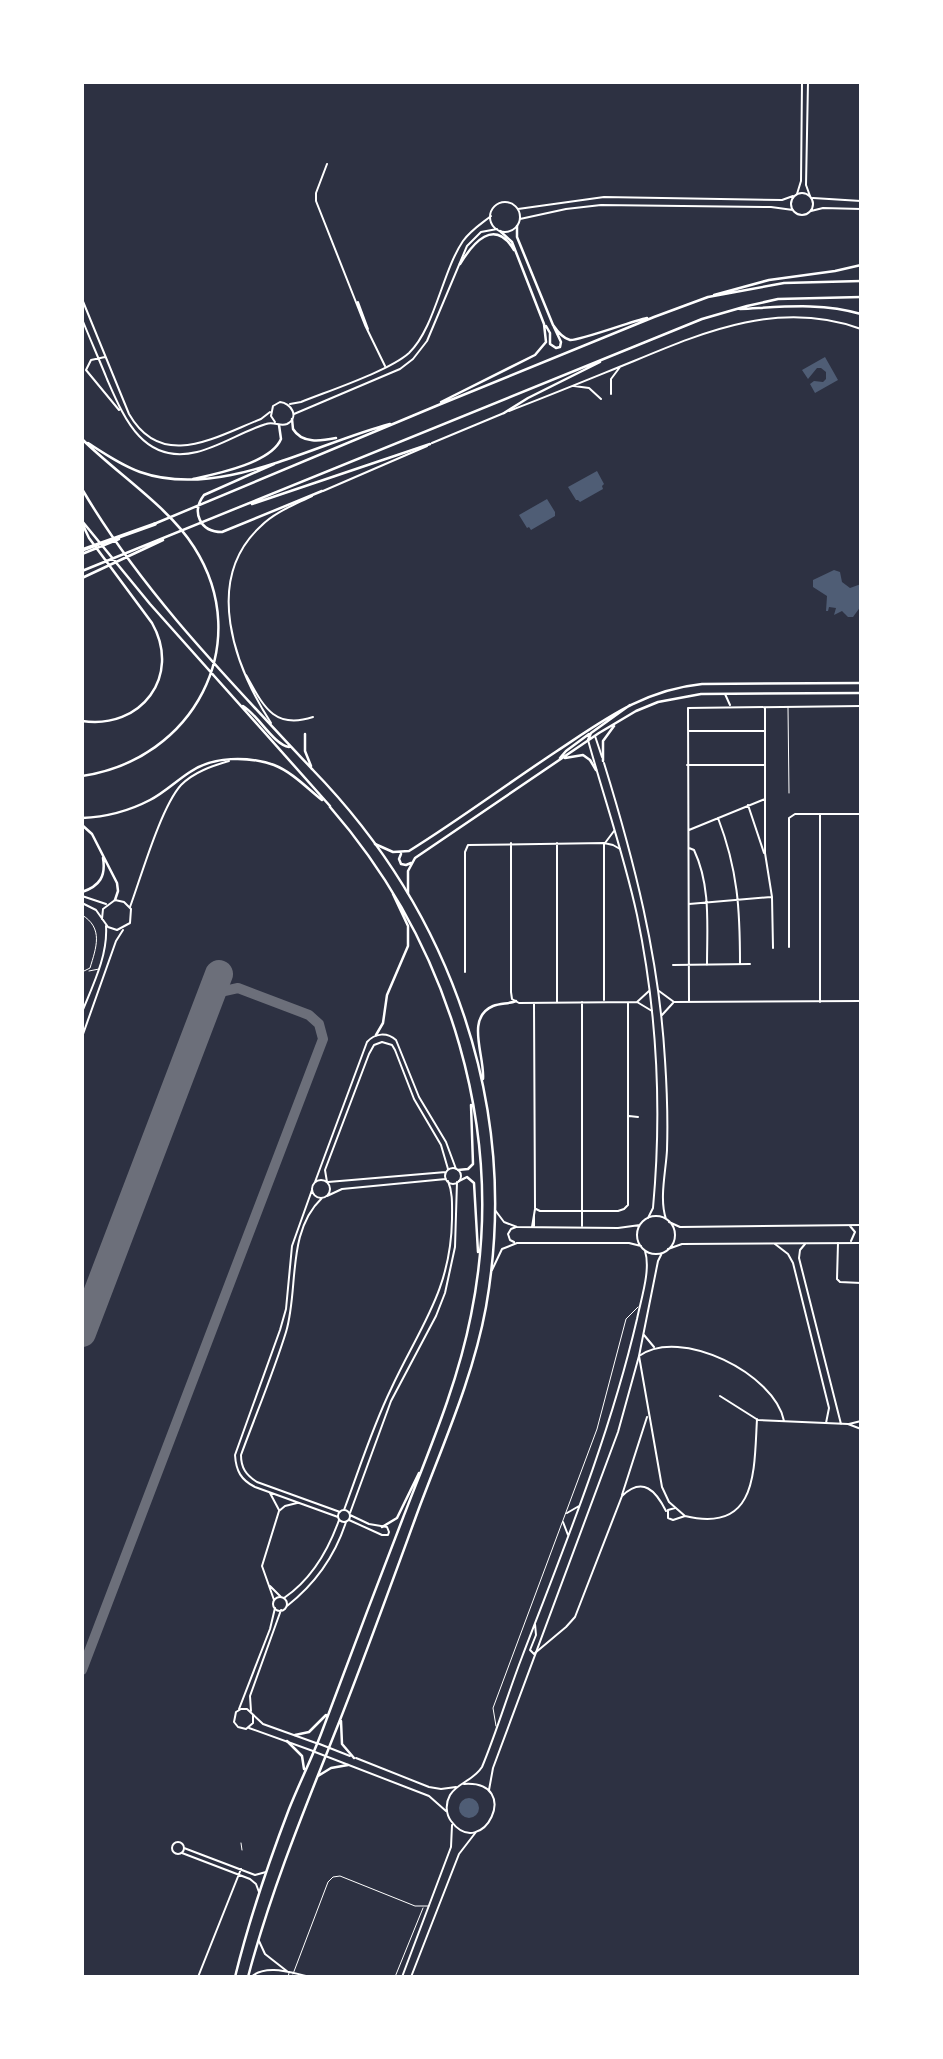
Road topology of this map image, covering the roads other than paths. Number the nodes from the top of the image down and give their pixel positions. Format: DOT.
graph roads {
  1 [pos="802,82"];
  2 [pos="808,82"];
  3 [pos="327,164"];
  4 [pos="797,194"];
  5 [pos="793,197"];
  6 [pos="811,197"];
  7 [pos="861,201"];
  8 [pos="517,209"];
  9 [pos="861,209"];
  10 [pos="793,210"];
  11 [pos="810,211"];
  12 [pos="491,216"];
  13 [pos="520,219"];
  14 [pos="517,226"];
  15 [pos="498,230"];
  16 [pos="518,258"];
  17 [pos="460,264"];
  18 [pos="861,265"];
  19 [pos="861,281"];
  20 [pos="861,297"];
  21 [pos="708,298"];
  22 [pos="82,299"];
  23 [pos="737,309"];
  24 [pos="861,314"];
  25 [pos="654,317"];
  26 [pos="82,319"];
  27 [pos="544,324"];
  28 [pos="553,325"];
  29 [pos="861,329"];
  30 [pos="106,357"];
  31 [pos="98,358"];
  32 [pos="608,358"];
  33 [pos="621,366"];
  34 [pos="385,367"];
  35 [pos="573,386"];
  36 [pos="611,394"];
  37 [pos="601,398"];
  38 [pos="288,404"];
  39 [pos="436,406"];
  40 [pos="271,411"];
  41 [pos="121,412"];
  42 [pos="504,413"];
  43 [pos="293,417"];
  44 [pos="397,422"];
  45 [pos="277,424"];
  46 [pos="346,437"];
  47 [pos="82,439"];
  48 [pos="430,444"];
  49 [pos="277,462"];
  50 [pos="191,479"];
  51 [pos="82,489"];
  52 [pos="322,492"];
  53 [pos="246,506"];
  54 [pos="82,522"];
  55 [pos="155,524"];
  56 [pos="191,527"];
  57 [pos="82,552"];
  58 [pos="82,571"];
  59 [pos="82,578"];
  60 [pos="242,668"];
  61 [pos="861,683"];
  62 [pos="861,693"];
  63 [pos="725,694"];
  64 [pos="735,694"];
  65 [pos="240,705"];
  66 [pos="730,705"];
  67 [pos="765,706"];
  68 [pos="788,706"];
  69 [pos="861,706"];
  70 [pos="313,717"];
  71 [pos="82,721"];
  72 [pos="617,723"];
  73 [pos="274,727"];
  74 [pos="592,729"];
  75 [pos="687,731"];
  76 [pos="765,731"];
  77 [pos="586,732"];
  78 [pos="305,734"];
  79 [pos="595,736"];
  80 [pos="588,738"];
  81 [pos="291,747"];
  82 [pos="234,759"];
  83 [pos="559,760"];
  84 [pos="603,761"];
  85 [pos="687,765"];
  86 [pos="765,765"];
  87 [pos="312,769"];
  88 [pos="597,770"];
  89 [pos="82,776"];
  90 [pos="789,793"];
  91 [pos="765,799"];
  92 [pos="330,806"];
  93 [pos="748,806"];
  94 [pos="820,814"];
  95 [pos="861,814"];
  96 [pos="82,818"];
  97 [pos="718,818"];
  98 [pos="82,825"];
  99 [pos="615,830"];
  100 [pos="688,830"];
  101 [pos="373,843"];
  102 [pos="557,843"];
  103 [pos="604,843"];
  104 [pos="511,844"];
  105 [pos="688,848"];
  106 [pos="620,849"];
  107 [pos="404,852"];
  108 [pos="765,853"];
  109 [pos="102,854"];
  110 [pos="411,863"];
  111 [pos="387,882"];
  112 [pos="408,893"];
  113 [pos="82,894"];
  114 [pos="772,897"];
  115 [pos="114,900"];
  116 [pos="739,900"];
  117 [pos="707,902"];
  118 [pos="82,903"];
  119 [pos="107,904"];
  120 [pos="688,904"];
  121 [pos="130,907"];
  122 [pos="82,915"];
  123 [pos="103,919"];
  124 [pos="106,925"];
  125 [pos="123,929"];
  126 [pos="789,947"];
  127 [pos="773,948"];
  128 [pos="92,963"];
  129 [pos="673,964"];
  130 [pos="707,964"];
  131 [pos="740,964"];
  132 [pos="750,964"];
  133 [pos="689,965"];
  134 [pos="99,968"];
  135 [pos="87,971"];
  136 [pos="82,972"];
  137 [pos="465,972"];
  138 [pos="649,990"];
  139 [pos="659,992"];
  140 [pos="512,997"];
  141 [pos="516,1001"];
  142 [pos="861,1001"];
  143 [pos="557,1002"];
  144 [pos="582,1002"];
  145 [pos="604,1002"];
  146 [pos="628,1002"];
  147 [pos="638,1002"];
  148 [pos="674,1002"];
  149 [pos="688,1002"];
  150 [pos="820,1002"];
  151 [pos="509,1003"];
  152 [pos="534,1003"];
  153 [pos="652,1011"];
  154 [pos="82,1012"];
  155 [pos="662,1015"];
  156 [pos="376,1035"];
  157 [pos="82,1037"];
  158 [pos="482,1082"];
  159 [pos="471,1091"];
  160 [pos="628,1116"];
  161 [pos="638,1116"];
  162 [pos="457,1169"];
  163 [pos="447,1171"];
  164 [pos="447,1180"];
  165 [pos="458,1181"];
  166 [pos="315,1182"];
  167 [pos="327,1182"];
  168 [pos="312,1190"];
  169 [pos="327,1196"];
  170 [pos="322,1198"];
  171 [pos="536,1209"];
  172 [pos="495,1210"];
  173 [pos="582,1212"];
  174 [pos="648,1218"];
  175 [pos="666,1219"];
  176 [pos="669,1222"];
  177 [pos="640,1225"];
  178 [pos="848,1225"];
  179 [pos="861,1225"];
  180 [pos="517,1227"];
  181 [pos="533,1227"];
  182 [pos="582,1227"];
  183 [pos="517,1243"];
  184 [pos="807,1243"];
  185 [pos="838,1243"];
  186 [pos="847,1243"];
  187 [pos="861,1243"];
  188 [pos="774,1244"];
  189 [pos="641,1246"];
  190 [pos="668,1249"];
  191 [pos="645,1251"];
  192 [pos="662,1253"];
  193 [pos="479,1257"];
  194 [pos="491,1270"];
  195 [pos="861,1283"];
  196 [pos="640,1306"];
  197 [pos="643,1334"];
  198 [pos="654,1347"];
  199 [pos="639,1356"];
  200 [pos="720,1396"];
  201 [pos="649,1414"];
  202 [pos="757,1419"];
  203 [pos="785,1421"];
  204 [pos="861,1421"];
  205 [pos="826,1423"];
  206 [pos="841,1424"];
  207 [pos="848,1424"];
  208 [pos="861,1429"];
  209 [pos="422,1467"];
  210 [pos="269,1492"];
  211 [pos="622,1496"];
  212 [pos="298,1502"];
  213 [pos="580,1505"];
  214 [pos="675,1508"];
  215 [pos="344,1510"];
  216 [pos="279,1511"];
  217 [pos="340,1512"];
  218 [pos="666,1512"];
  219 [pos="567,1513"];
  220 [pos="350,1514"];
  221 [pos="685,1516"];
  222 [pos="339,1518"];
  223 [pos="347,1521"];
  224 [pos="563,1522"];
  225 [pos="382,1527"];
  226 [pos="568,1536"];
  227 [pos="269,1585"];
  228 [pos="283,1597"];
  229 [pos="274,1600"];
  230 [pos="287,1606"];
  231 [pos="275,1608"];
  232 [pos="281,1610"];
  233 [pos="535,1623"];
  234 [pos="535,1653"];
  235 [pos="239,1710"];
  236 [pos="329,1712"];
  237 [pos="252,1714"];
  238 [pos="342,1716"];
  239 [pos="248,1728"];
  240 [pos="496,1728"];
  241 [pos="295,1735"];
  242 [pos="287,1741"];
  243 [pos="317,1743"];
  244 [pos="329,1747"];
  245 [pos="314,1751"];
  246 [pos="326,1756"];
  247 [pos="354,1758"];
  248 [pos="348,1765"];
  249 [pos="303,1773"];
  250 [pos="315,1778"];
  251 [pos="464,1784"];
  252 [pos="457,1787"];
  253 [pos="488,1791"];
  254 [pos="447,1811"];
  255 [pos="450,1820"];
  256 [pos="477,1831"];
  257 [pos="241,1843"];
  258 [pos="184,1848"];
  259 [pos="242,1850"];
  260 [pos="182,1853"];
  261 [pos="202,1854"];
  262 [pos="200,1860"];
  263 [pos="241,1869"];
  264 [pos="267,1871"];
  265 [pos="239,1875"];
  266 [pos="441,1876"];
  267 [pos="449,1878"];
  268 [pos="259,1893"];
  269 [pos="415,1906"];
  270 [pos="425,1906"];
  271 [pos="429,1906"];
  272 [pos="419,1913"];
  273 [pos="259,1937"];
  274 [pos="290,1975"];
  275 [pos="198,1977"];
  276 [pos="235,1977"];
  277 [pos="250,1977"];
  278 [pos="313,1977"];
  279 [pos="395,1977"];
  280 [pos="401,1977"];
  281 [pos="411,1977"];
  1 -- 4 [label="street"];
  2 -- 6 [label="street"];
  3 -- 34 [label="street"];
  4 -- 5 [label="street"];
  4 -- 6 [label="street"];
  5 -- 8 [label="street"];
  5 -- 10 [label="street"];
  6 -- 7 [label="street"];
  6 -- 11 [label="street"];
  8 -- 12 [label="street"];
  8 -- 13 [label="street"];
  9 -- 11 [label="street"];
  10 -- 11 [label="street"];
  10 -- 13 [label="street"];
  12 -- 15 [label="street"];
  12 -- 34 [label="street"];
  13 -- 14 [label="street"];
  14 -- 15 [label="street"];
  14 -- 28 [label="main road"];
  15 -- 16 [label="main road"];
  15 -- 17 [label="street"];
  16 -- 17 [label="main road"];
  16 -- 27 [label="main road"];
  17 -- 43 [label="street"];
  18 -- 21 [label="main road"];
  19 -- 21 [label="main road"];
  20 -- 23 [label="main road"];
  21 -- 25 [label="main road"];
  22 -- 30 [label="street"];
  23 -- 24 [label="main road"];
  23 -- 32 [label="main road"];
  25 -- 28 [label="main road"];
  25 -- 39 [label="main road"];
  26 -- 31 [label="street"];
  27 -- 28 [label="main road"];
  27 -- 39 [label="main road"];
  29 -- 33 [label="street"];
  30 -- 31 [label="street"];
  30 -- 40 [label="street"];
  31 -- 41 [label="street"];
  31 -- 41 [label="street"];
  32 -- 42 [label="main road"];
  32 -- 53 [label="main road"];
  33 -- 35 [label="street"];
  33 -- 36 [label="street"];
  34 -- 38 [label="street"];
  35 -- 37 [label="street"];
  35 -- 42 [label="street"];
  38 -- 40 [label="street"];
  38 -- 43 [label="street"];
  39 -- 44 [label="main road"];
  40 -- 45 [label="street"];
  41 -- 45 [label="street"];
  42 -- 48 [label="street"];
  43 -- 45 [label="street"];
  43 -- 46 [label="main road"];
  44 -- 46 [label="main road"];
  44 -- 55 [label="main road"];
  45 -- 50 [label="main road"];
  46 -- 49 [label="main road"];
  47 -- 50 [label="main road"];
  47 -- 89 [label="main road"];
  48 -- 52 [label="street"];
  48 -- 53 [label="main road"];
  49 -- 50 [label="main road"];
  49 -- 52 [label="main road"];
  51 -- 73 [label="main road"];
  52 -- 60 [label="street"];
  53 -- 56 [label="main road"];
  54 -- 65 [label="main road"];
  54 -- 71 [label="main road"];
  55 -- 57 [label="highway"];
  56 -- 58 [label="main road"];
  56 -- 59 [label="main road"];
  60 -- 70 [label="street"];
  60 -- 73 [label="street"];
  61 -- 74 [label="main road"];
  62 -- 64 [label="main road"];
  63 -- 64 [label="main road"];
  63 -- 66 [label="street"];
  63 -- 72 [label="main road"];
  64 -- 66 [label="street"];
  65 -- 81 [label="main road"];
  65 -- 92 [label="main road"];
  66 -- 67 [label="street"];
  66 -- 75 [label="street"];
  67 -- 68 [label="street"];
  67 -- 76 [label="street"];
  68 -- 69 [label="street"];
  68 -- 90 [label="lane"];
  72 -- 79 [label="main road"];
  72 -- 84 [label="main road"];
  73 -- 81 [label="main road"];
  74 -- 77 [label="main road"];
  74 -- 79 [label="street"];
  74 -- 80 [label="main road"];
  75 -- 76 [label="street"];
  75 -- 85 [label="street"];
  76 -- 86 [label="street"];
  77 -- 80 [label="street"];
  77 -- 107 [label="main road"];
  78 -- 87 [label="main road"];
  79 -- 80 [label="main road"];
  79 -- 84 [label="street"];
  80 -- 83 [label="main road"];
  80 -- 88 [label="street"];
  81 -- 87 [label="main road"];
  82 -- 92 [label="main road"];
  82 -- 96 [label="main road"];
  82 -- 121 [label="street"];
  83 -- 88 [label="main road"];
  83 -- 110 [label="main road"];
  84 -- 139 [label="street"];
  85 -- 86 [label="street"];
  85 -- 100 [label="street"];
  86 -- 91 [label="street"];
  87 -- 101 [label="main road"];
  88 -- 99 [label="street"];
  91 -- 93 [label="street"];
  91 -- 108 [label="street"];
  92 -- 111 [label="main road"];
  93 -- 97 [label="street"];
  93 -- 108 [label="street"];
  94 -- 95 [label="street"];
  94 -- 126 [label="street"];
  94 -- 150 [label="street"];
  97 -- 100 [label="street"];
  97 -- 116 [label="street"];
  98 -- 109 [label="main road"];
  99 -- 103 [label="street"];
  99 -- 106 [label="street"];
  100 -- 105 [label="street"];
  101 -- 107 [label="main road"];
  101 -- 112 [label="main road"];
  102 -- 103 [label="street"];
  102 -- 104 [label="street"];
  102 -- 143 [label="street"];
  103 -- 106 [label="street"];
  103 -- 145 [label="street"];
  104 -- 137 [label="street"];
  104 -- 140 [label="street"];
  105 -- 117 [label="street"];
  105 -- 120 [label="street"];
  106 -- 138 [label="street"];
  107 -- 110 [label="main road"];
  108 -- 114 [label="street"];
  109 -- 113 [label="main road"];
  109 -- 115 [label="main road"];
  110 -- 112 [label="main road"];
  111 -- 156 [label="main road"];
  111 -- 159 [label="main road"];
  112 -- 158 [label="main road"];
  113 -- 119 [label="street"];
  114 -- 116 [label="street"];
  114 -- 127 [label="street"];
  115 -- 119 [label="street"];
  115 -- 121 [label="street"];
  116 -- 117 [label="street"];
  116 -- 131 [label="street"];
  117 -- 120 [label="street"];
  117 -- 130 [label="street"];
  118 -- 123 [label="street"];
  119 -- 123 [label="street"];
  120 -- 133 [label="street"];
  121 -- 125 [label="street"];
  122 -- 128 [label="lane"];
  123 -- 124 [label="street"];
  124 -- 125 [label="street"];
  124 -- 134 [label="street"];
  125 -- 157 [label="street"];
  128 -- 134 [label="lane"];
  128 -- 135 [label="lane"];
  129 -- 133 [label="street"];
  130 -- 131 [label="street"];
  130 -- 133 [label="street"];
  131 -- 132 [label="street"];
  133 -- 149 [label="street"];
  134 -- 135 [label="lane"];
  134 -- 154 [label="street"];
  135 -- 136 [label="lane"];
  138 -- 147 [label="street"];
  138 -- 153 [label="street"];
  139 -- 148 [label="street"];
  139 -- 155 [label="street"];
  140 -- 141 [label="street"];
  140 -- 151 [label="street"];
  141 -- 151 [label="main road"];
  141 -- 152 [label="street"];
  142 -- 150 [label="street"];
  143 -- 144 [label="street"];
  143 -- 152 [label="street"];
  144 -- 145 [label="street"];
  144 -- 173 [label="street"];
  145 -- 146 [label="street"];
  146 -- 147 [label="street"];
  146 -- 160 [label="street"];
  147 -- 153 [label="street"];
  148 -- 149 [label="street"];
  148 -- 155 [label="street"];
  149 -- 150 [label="street"];
  151 -- 158 [label="main road"];
  152 -- 171 [label="street"];
  153 -- 174 [label="street"];
  155 -- 175 [label="street"];
  156 -- 162 [label="street"];
  156 -- 166 [label="street"];
  158 -- 172 [label="main road"];
  159 -- 162 [label="main road"];
  159 -- 193 [label="main road"];
  160 -- 161 [label="street"];
  160 -- 173 [label="street"];
  162 -- 163 [label="street"];
  162 -- 165 [label="street"];
  163 -- 164 [label="street"];
  163 -- 167 [label="street"];
  163 -- 167 [label="street"];
  164 -- 165 [label="street"];
  164 -- 169 [label="street"];
  164 -- 215 [label="street"];
  165 -- 193 [label="main road"];
  165 -- 220 [label="street"];
  166 -- 167 [label="street"];
  166 -- 168 [label="street"];
  167 -- 169 [label="street"];
  168 -- 170 [label="street"];
  168 -- 210 [label="street"];
  169 -- 170 [label="street"];
  170 -- 217 [label="street"];
  171 -- 173 [label="street"];
  171 -- 181 [label="street"];
  172 -- 180 [label="street"];
  172 -- 194 [label="main road"];
  173 -- 182 [label="street"];
  174 -- 175 [label="street"];
  174 -- 177 [label="street"];
  175 -- 176 [label="street"];
  176 -- 178 [label="street"];
  176 -- 190 [label="street"];
  177 -- 182 [label="street"];
  177 -- 189 [label="street"];
  178 -- 179 [label="street"];
  178 -- 186 [label="street"];
  180 -- 181 [label="street"];
  180 -- 183 [label="street"];
  181 -- 182 [label="street"];
  183 -- 189 [label="street"];
  183 -- 194 [label="street"];
  184 -- 185 [label="street"];
  184 -- 188 [label="street"];
  184 -- 206 [label="street"];
  185 -- 186 [label="street"];
  185 -- 195 [label="street"];
  186 -- 187 [label="street"];
  188 -- 190 [label="street"];
  188 -- 205 [label="street"];
  189 -- 191 [label="street"];
  190 -- 192 [label="street"];
  191 -- 192 [label="street"];
  191 -- 196 [label="street"];
  192 -- 197 [label="street"];
  193 -- 209 [label="main road"];
  194 -- 238 [label="main road"];
  196 -- 213 [label="street"];
  196 -- 219 [label="lane"];
  197 -- 198 [label="street"];
  197 -- 199 [label="street"];
  198 -- 199 [label="street"];
  198 -- 203 [label="street"];
  199 -- 201 [label="street"];
  199 -- 234 [label="street"];
  200 -- 202 [label="street"];
  201 -- 211 [label="street"];
  201 -- 214 [label="street"];
  202 -- 203 [label="street"];
  202 -- 221 [label="street"];
  203 -- 205 [label="street"];
  204 -- 207 [label="street"];
  205 -- 206 [label="street"];
  206 -- 207 [label="street"];
  207 -- 208 [label="street"];
  209 -- 225 [label="main road"];
  209 -- 236 [label="main road"];
  210 -- 212 [label="street"];
  210 -- 216 [label="street"];
  211 -- 218 [label="street"];
  211 -- 234 [label="street"];
  212 -- 216 [label="street"];
  212 -- 222 [label="street"];
  213 -- 219 [label="street"];
  213 -- 226 [label="street"];
  214 -- 218 [label="street"];
  214 -- 221 [label="street"];
  215 -- 217 [label="street"];
  215 -- 220 [label="street"];
  216 -- 227 [label="street"];
  217 -- 222 [label="street"];
  218 -- 221 [label="street"];
  219 -- 224 [label="lane"];
  220 -- 223 [label="street"];
  220 -- 225 [label="street"];
  222 -- 223 [label="street"];
  222 -- 228 [label="street"];
  223 -- 225 [label="street"];
  223 -- 230 [label="street"];
  224 -- 226 [label="street"];
  224 -- 240 [label="lane"];
  226 -- 233 [label="street"];
  227 -- 228 [label="street"];
  227 -- 229 [label="street"];
  228 -- 229 [label="street"];
  228 -- 230 [label="street"];
  229 -- 231 [label="street"];
  230 -- 232 [label="street"];
  231 -- 232 [label="street"];
  231 -- 235 [label="street"];
  232 -- 237 [label="street"];
  233 -- 234 [label="street"];
  233 -- 240 [label="street"];
  234 -- 253 [label="street"];
  235 -- 237 [label="street"];
  235 -- 239 [label="street"];
  236 -- 241 [label="main road"];
  236 -- 243 [label="main road"];
  237 -- 239 [label="street"];
  237 -- 241 [label="street"];
  238 -- 244 [label="main road"];
  238 -- 247 [label="main road"];
  239 -- 242 [label="street"];
  240 -- 251 [label="street"];
  241 -- 243 [label="street"];
  242 -- 245 [label="street"];
  242 -- 249 [label="main road"];
  243 -- 244 [label="street"];
  243 -- 245 [label="main road"];
  244 -- 246 [label="main road"];
  244 -- 247 [label="street"];
  245 -- 246 [label="street"];
  245 -- 249 [label="main road"];
  246 -- 248 [label="street"];
  246 -- 250 [label="main road"];
  247 -- 252 [label="street"];
  248 -- 250 [label="main road"];
  248 -- 254 [label="street"];
  249 -- 264 [label="main road"];
  250 -- 273 [label="main road"];
  251 -- 252 [label="street"];
  251 -- 253 [label="street"];
  252 -- 254 [label="street"];
  253 -- 256 [label="street"];
  254 -- 255 [label="street"];
  255 -- 256 [label="street"];
  255 -- 266 [label="street"];
  256 -- 267 [label="street"];
  257 -- 259 [label="lane"];
  258 -- 260 [label="street"];
  258 -- 260 [label="street"];
  258 -- 261 [label="street"];
  260 -- 262 [label="street"];
  261 -- 262 [label="street"];
  261 -- 263 [label="street"];
  262 -- 265 [label="street"];
  263 -- 264 [label="street"];
  263 -- 265 [label="street"];
  264 -- 268 [label="main road"];
  265 -- 268 [label="street"];
  265 -- 275 [label="street"];
  266 -- 267 [label="street"];
  266 -- 271 [label="street"];
  267 -- 281 [label="street"];
  268 -- 276 [label="main road"];
  269 -- 270 [label="lane"];
  269 -- 272 [label="lane"];
  269 -- 274 [label="lane"];
  270 -- 271 [label="lane"];
  270 -- 272 [label="lane"];
  271 -- 280 [label="street"];
  272 -- 279 [label="lane"];
  273 -- 274 [label="street"];
  273 -- 277 [label="main road"];
  274 -- 277 [label="street"];
  274 -- 278 [label="street"];
}
